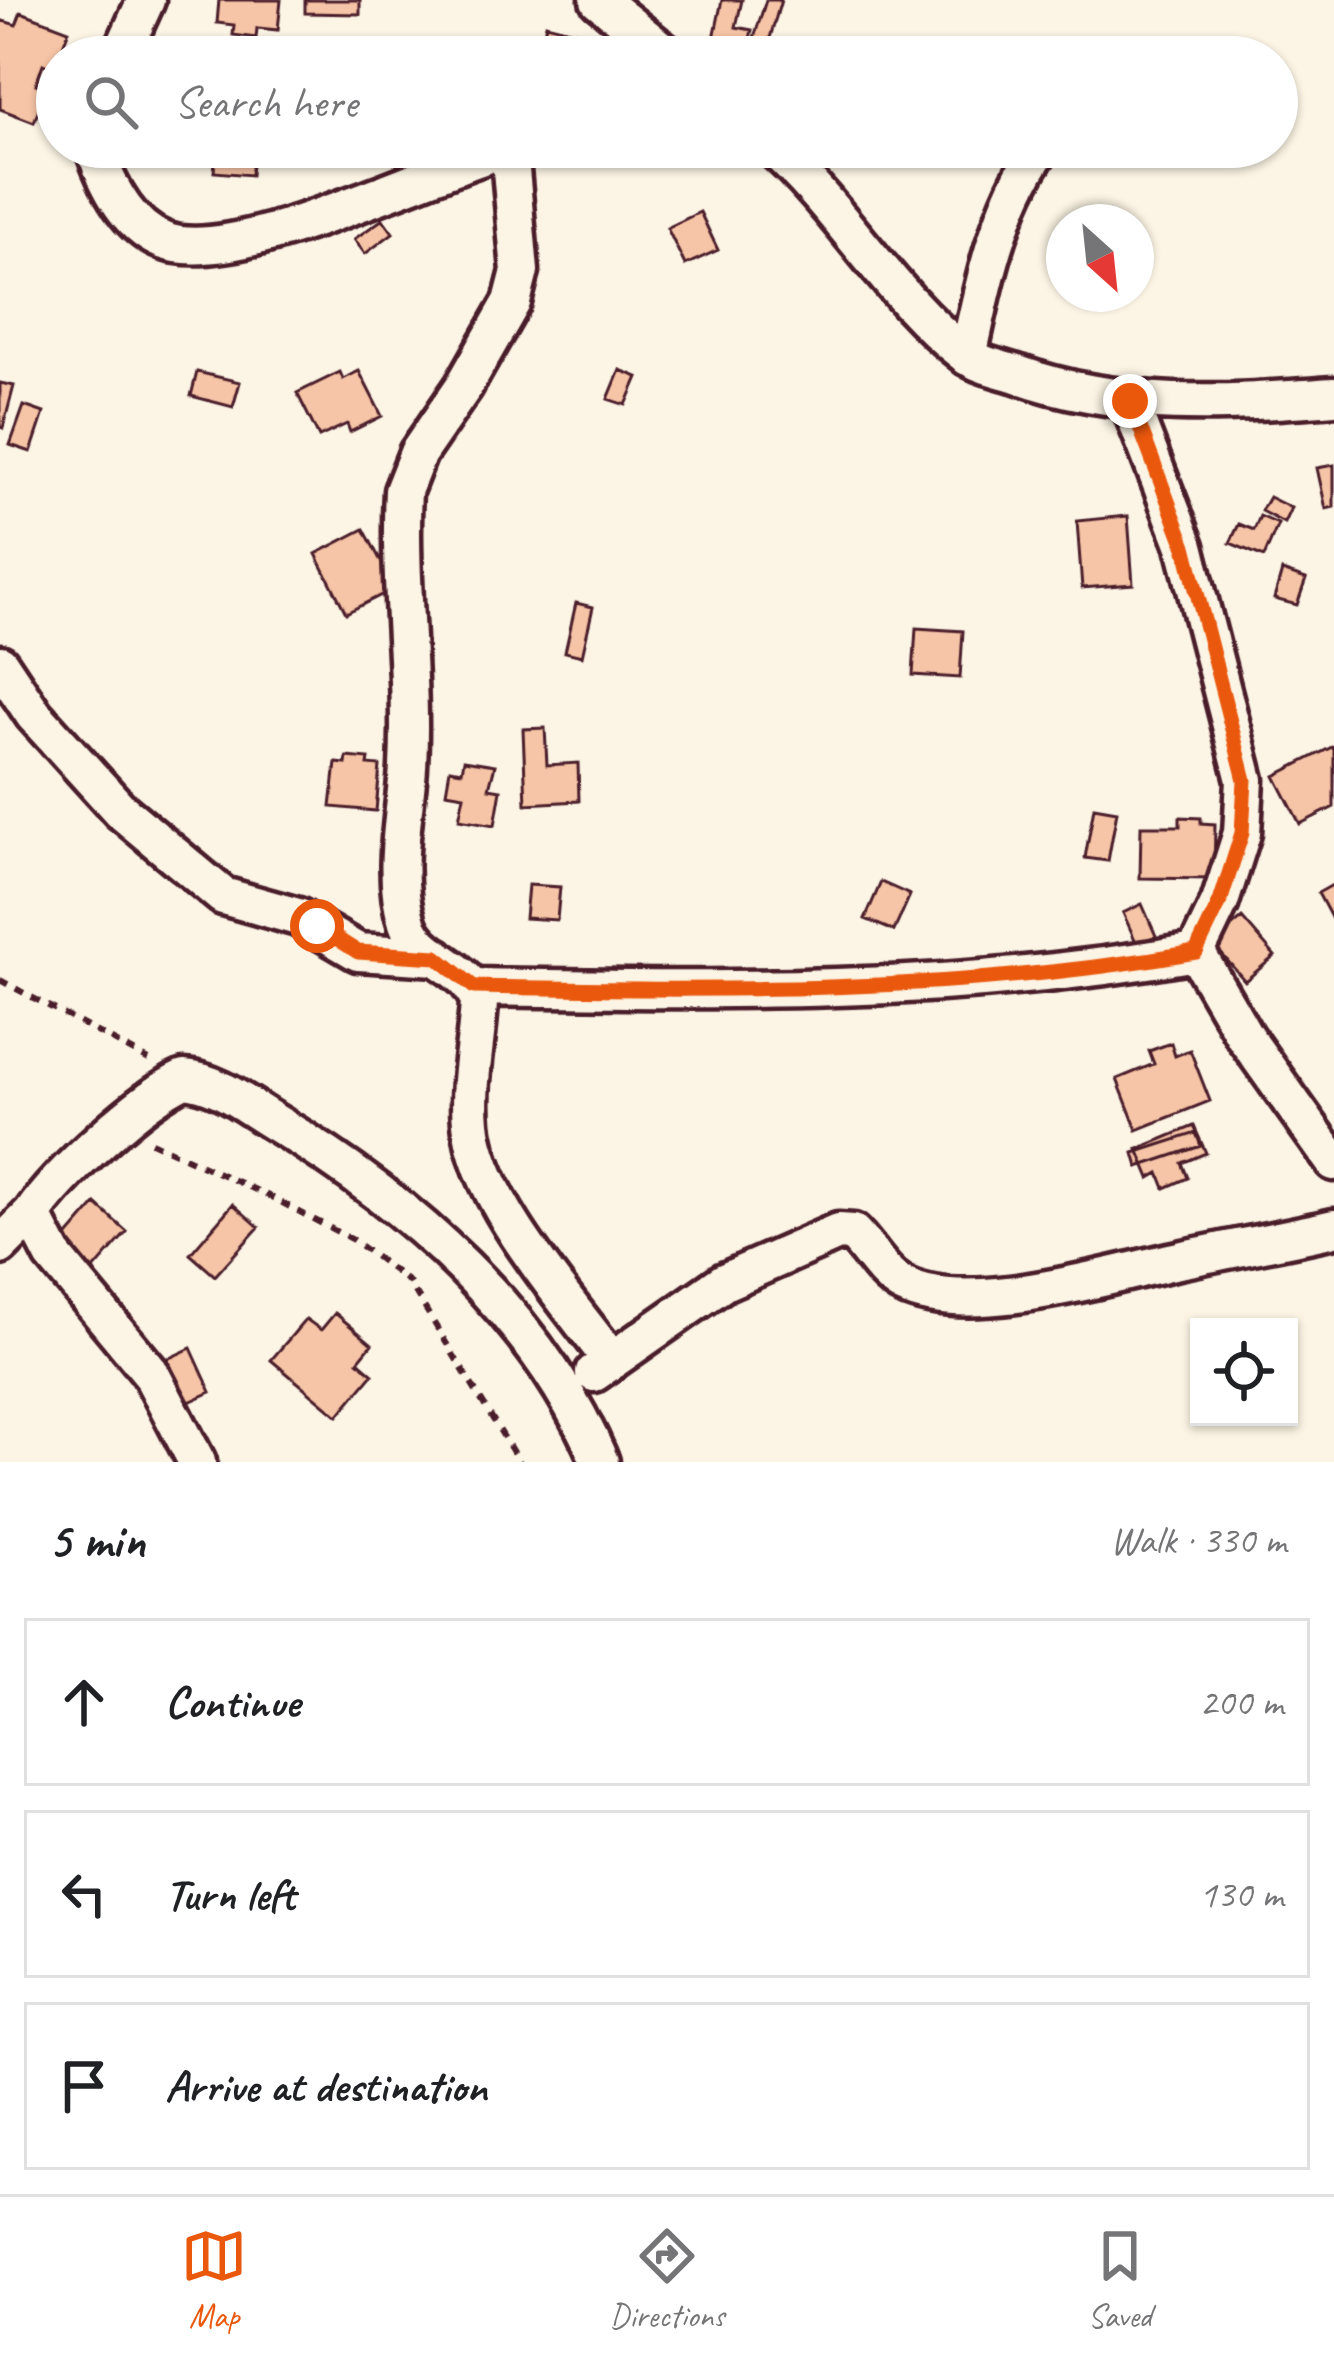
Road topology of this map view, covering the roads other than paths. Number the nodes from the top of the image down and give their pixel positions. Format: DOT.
graph roads {
  1 [pos="146,0"];
  2 [pos="599,0"];
  3 [pos="130,36"];
  4 [pos="637,36"];
  5 [pos="101,168"];
  6 [pos="451,168"];
  7 [pos="512,168"];
  8 [pos="795,168"];
  9 [pos="1027,168"];
  10 [pos="968,357"];
  11 [pos="1334,396"];
  12 [pos="1130,401"];
  13 [pos="0,664"];
  14 [pos="1196,952"];
  15 [pos="437,957"];
  16 [pos="474,987"];
  17 [pos="1334,1162"];
  18 [pos="32,1214"];
  19 [pos="1334,1228"];
  20 [pos="0,1246"];
  21 [pos="611,1360"];
  22 [pos="567,1393"];
  23 [pos="197,1462"];
  24 [pos="600,1462"];
  1 -- 3 [label="street"];
  2 -- 4 [label="street"];
  5 -- 6 [label="street"];
  7 -- 15 [label="street"];
  8 -- 10 [label="street"];
  9 -- 10 [label="street"];
  10 -- 12 [label="street"];
  11 -- 12 [label="street"];
  12 -- 14 [label="street"];
  13 -- 15 [label="street"];
  14 -- 16 [label="street"];
  14 -- 17 [label="street"];
  15 -- 16 [label="street"];
  16 -- 21 [label="street"];
  18 -- 20 [label="street"];
  18 -- 22 [label="street"];
  18 -- 23 [label="street"];
  19 -- 21 [label="street"];
  21 -- 22 [label="street"];
  22 -- 24 [label="street"];
}
